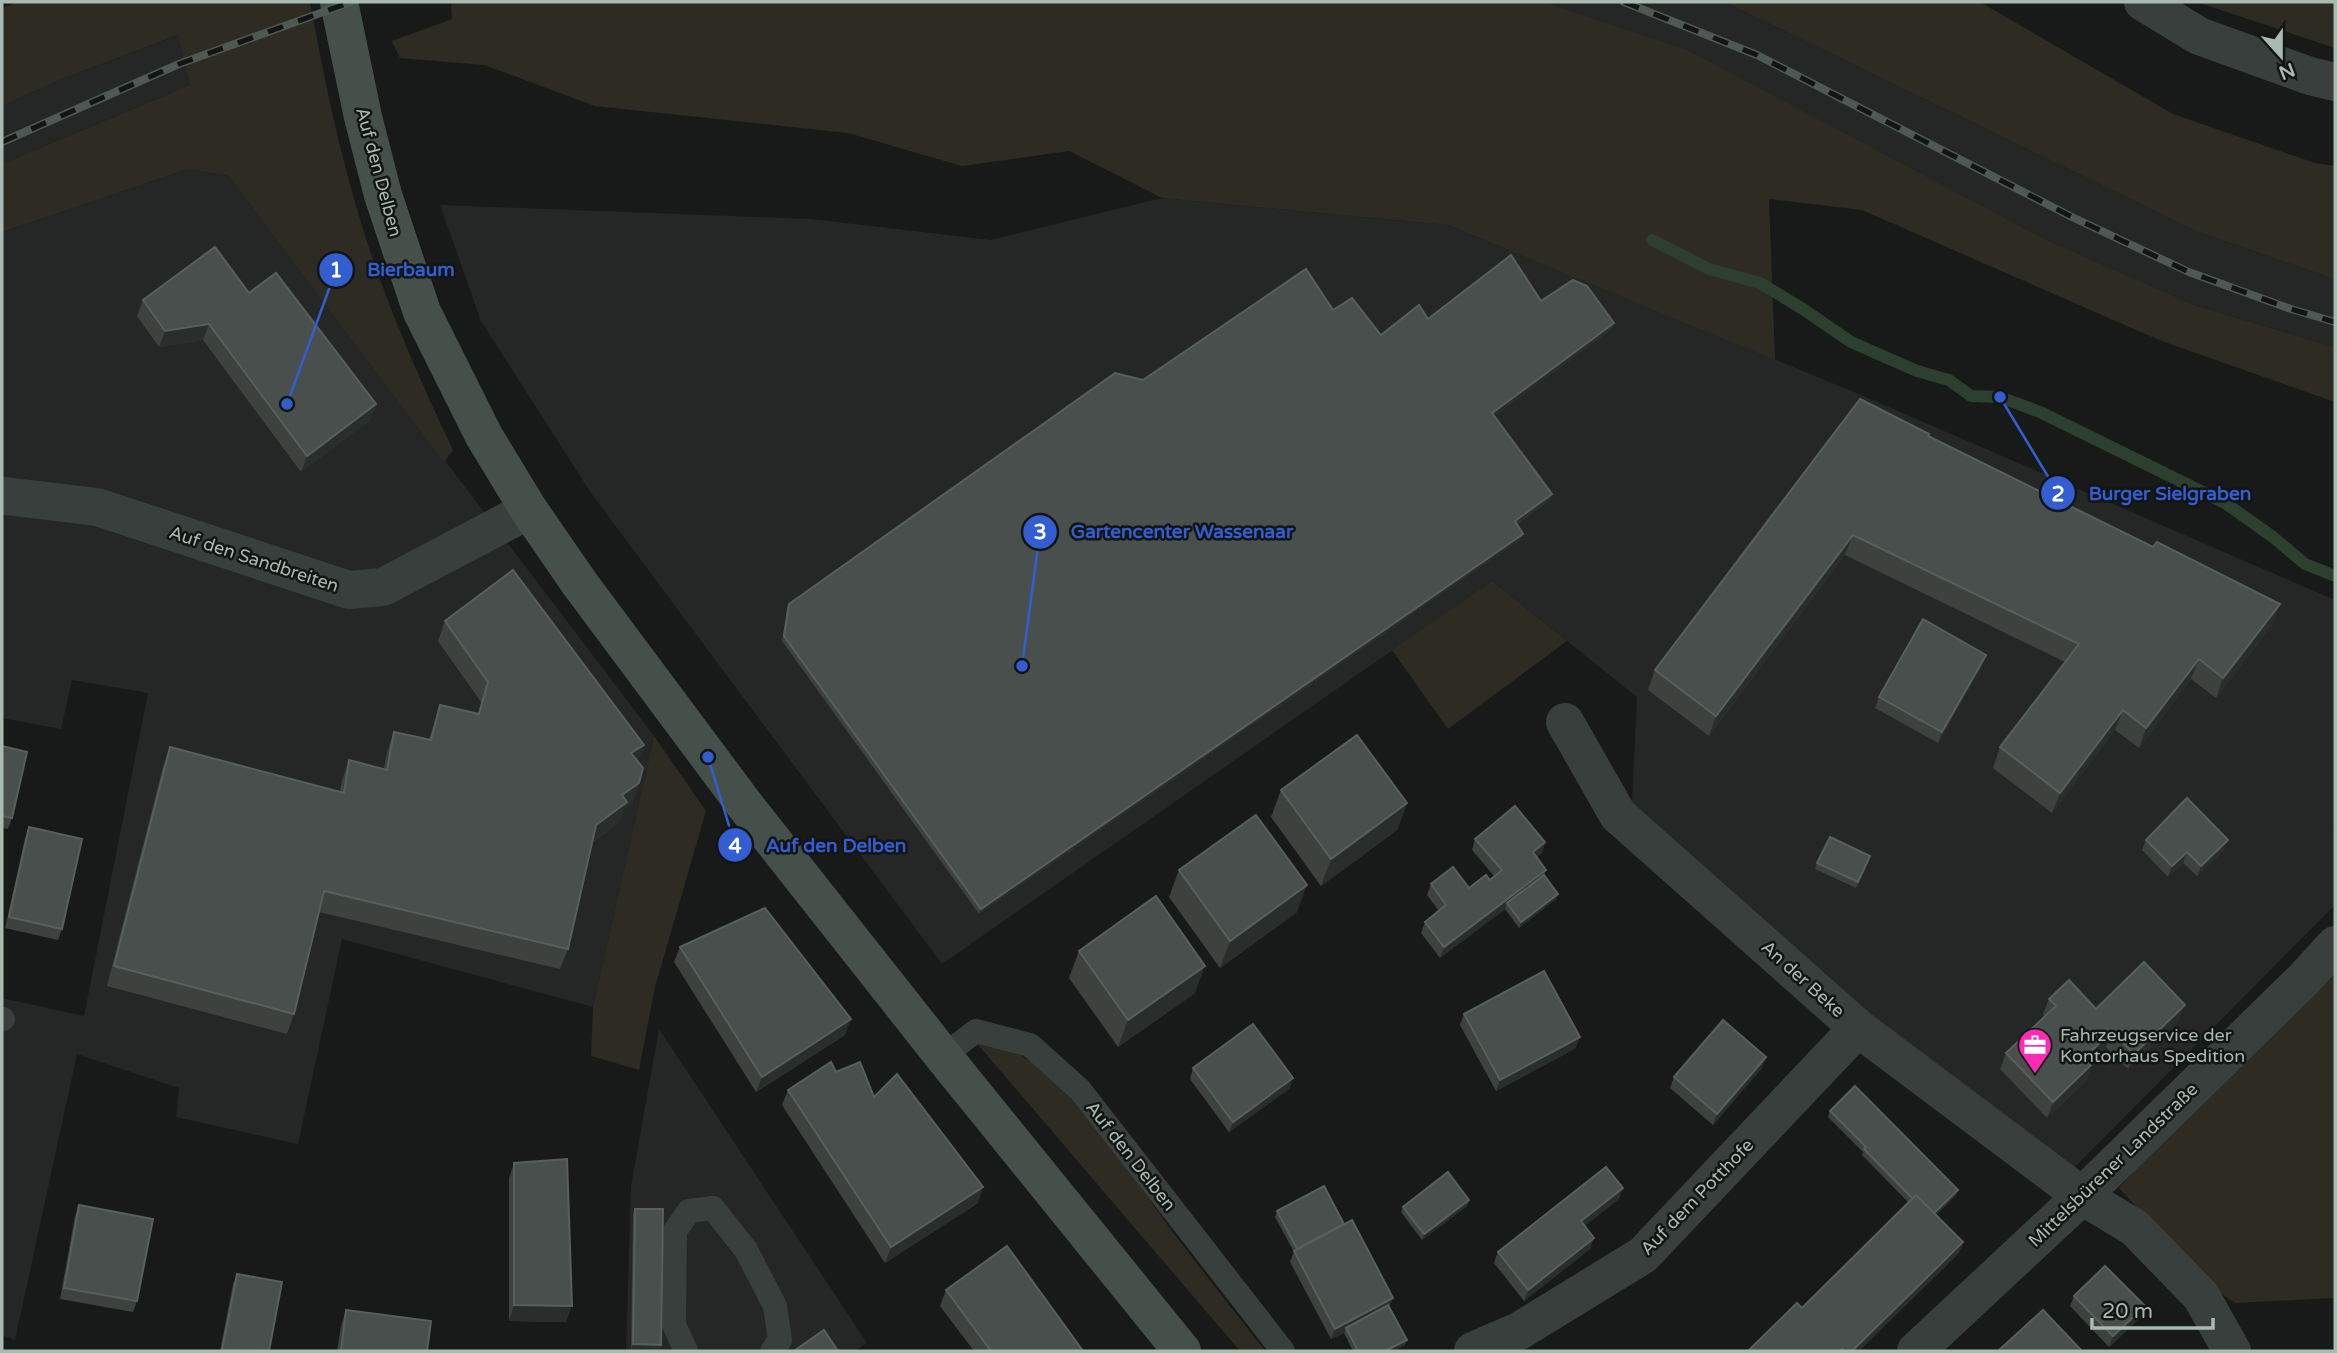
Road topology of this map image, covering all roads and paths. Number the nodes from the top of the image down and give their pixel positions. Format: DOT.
graph roads {
  1 [pos="339,2"];
  2 [pos="2143,2"];
  3 [pos="2335,82"];
  4 [pos="4,503"];
  5 [pos="529,510"];
  6 [pos="1565,722"];
  7 [pos="2335,945"];
  8 [pos="1858,1028"];
  9 [pos="943,1056"];
  10 [pos="2082,1196"];
  11 [pos="686,1351"];
  12 [pos="772,1351"];
  13 [pos="1182,1351"];
  14 [pos="1283,1351"];
  15 [pos="1473,1351"];
  16 [pos="1916,1351"];
  17 [pos="2232,1351"];
  1 -- 5 [label="main road, Auf den Delben"];
  2 -- 3 [label="street"];
  4 -- 5 [label="street, Auf den Sandbreiten"];
  5 -- 9 [label="main road, Auf den Delben"];
  6 -- 8 [label="street, An der Beke"];
  7 -- 10 [label="street, Mittelsbürener Landstraße"];
  8 -- 10 [label="street, An der Beke"];
  8 -- 15 [label="street, Auf dem Potthofe"];
  9 -- 13 [label="main road, Auf den Delben"];
  9 -- 14 [label="lane, Auf den Delben"];
  10 -- 16 [label="street, Mittelsbürener Landstraße"];
  10 -- 17 [label="street, An der Beke"];
  11 -- 12 [label="lane"];
}
